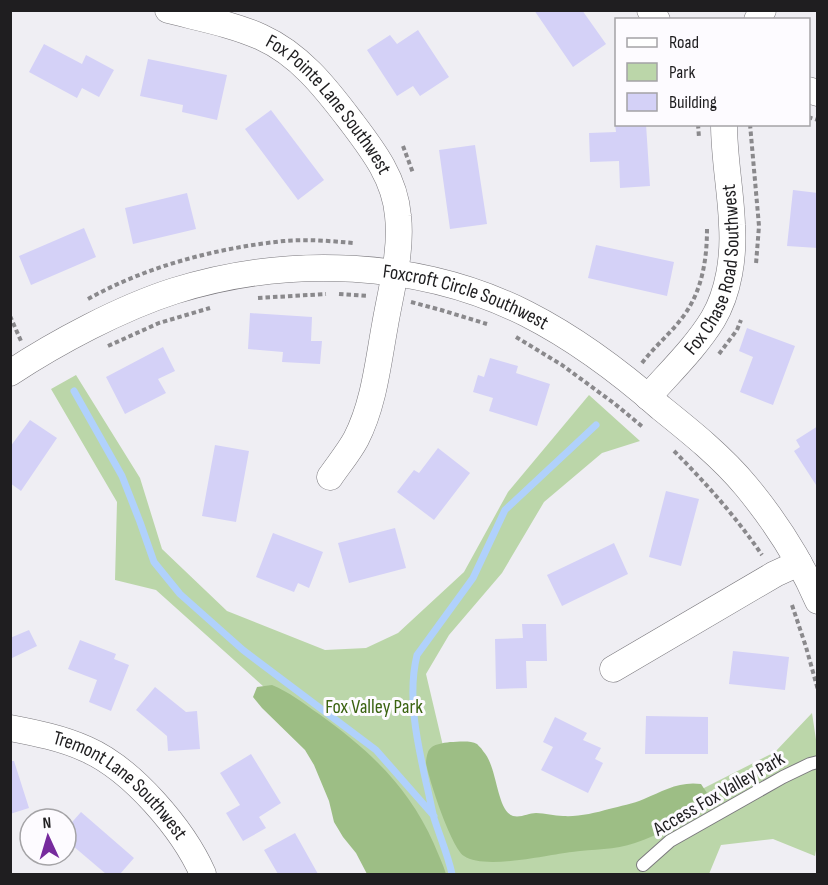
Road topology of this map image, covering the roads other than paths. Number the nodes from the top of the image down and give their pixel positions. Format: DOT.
graph roads {
  1 [pos="168,10"];
  2 [pos="724,126"];
  3 [pos="392,285"];
  4 [pos="10,373"];
  5 [pos="648,397"];
  6 [pos="330,477"];
  7 [pos="800,563"];
  8 [pos="818,601"];
  9 [pos="613,669"];
  10 [pos="10,729"];
  11 [pos="818,762"];
  12 [pos="643,865"];
  13 [pos="203,874"];
  1 -- 3 [label="street, Fox Pointe Lane Southwest"];
  2 -- 5 [label="street, Fox Chase Road Southwest"];
  3 -- 4 [label="street, Foxcroft Circle Southwest"];
  3 -- 5 [label="street, Foxcroft Circle Southwest"];
  3 -- 6 [label="street, Fox Pointe Lane Southwest"];
  5 -- 7 [label="street, Foxcroft Circle Southwest"];
  7 -- 8 [label="street, Foxcroft Circle Southwest"];
  7 -- 9 [label="street"];
  10 -- 13 [label="street, Tremont Lane Southwest"];
  11 -- 12 [label="lane, Access Fox Valley Park"];
}
